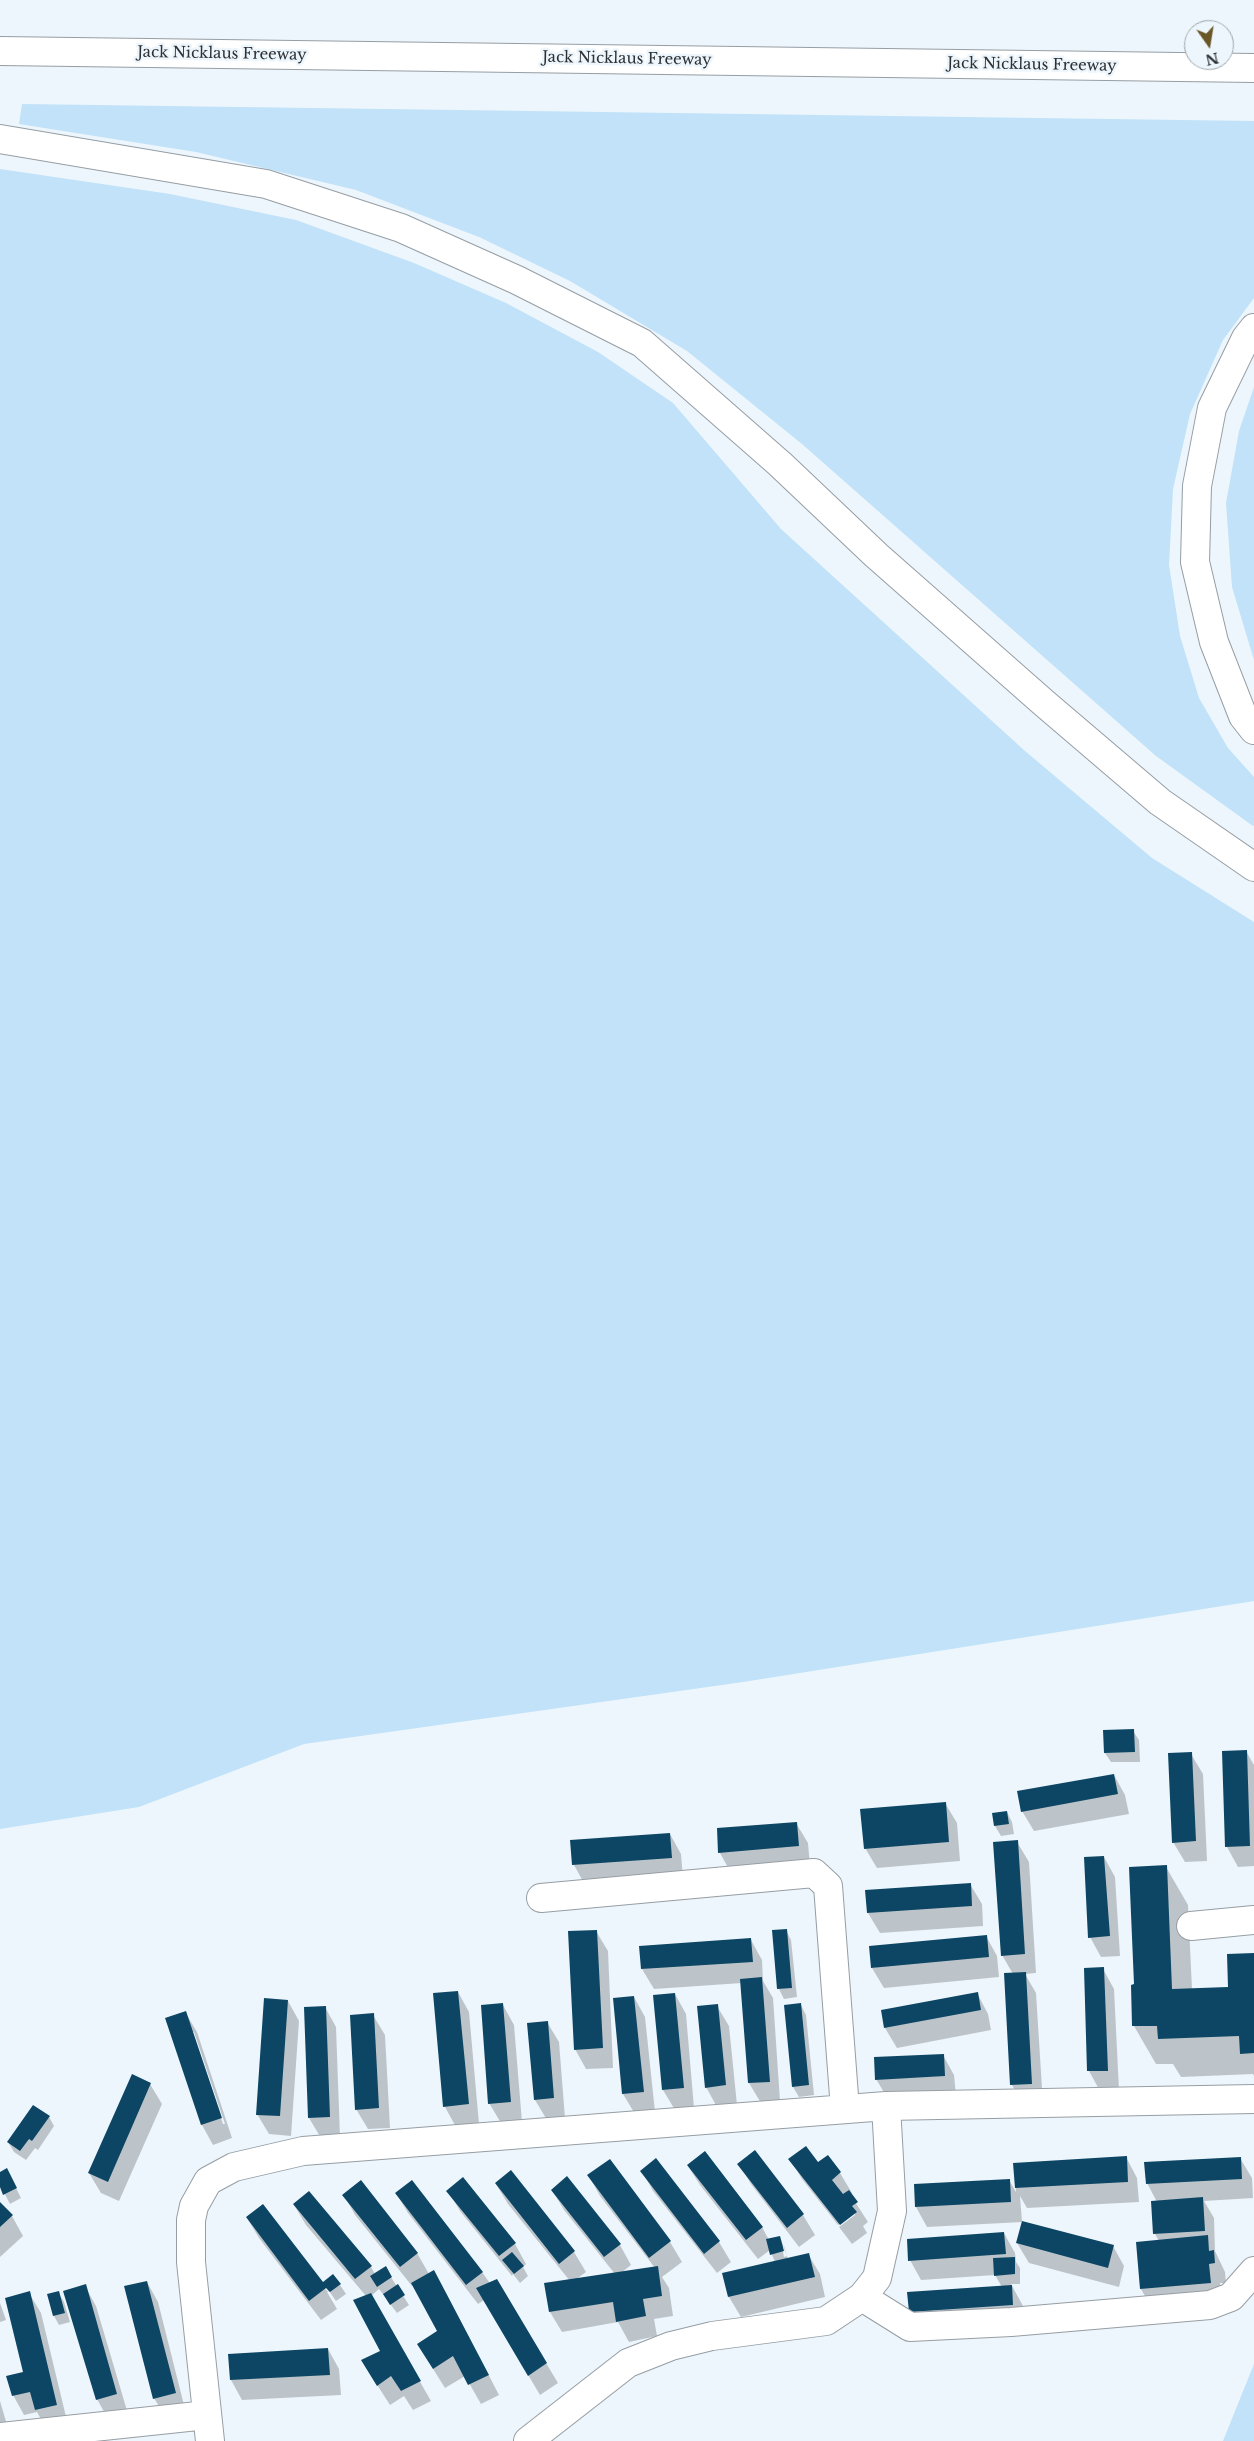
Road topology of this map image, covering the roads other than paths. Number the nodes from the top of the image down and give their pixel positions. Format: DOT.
graph roads {
  1 [pos="0,50"];
  2 [pos="1254,68"];
  3 [pos="0,139"];
  4 [pos="1254,328"];
  5 [pos="1254,730"];
  6 [pos="1254,867"];
  7 [pos="541,1898"];
  8 [pos="1254,1920"];
  9 [pos="1191,1926"];
  10 [pos="1254,2099"];
  11 [pos="886,2106"];
  12 [pos="845,2109"];
  13 [pos="1254,2271"];
  14 [pos="862,2297"];
  15 [pos="208,2428"];
  16 [pos="0,2437"];
  17 [pos="528,2441"];
  1 -- 2 [label="main road, Jack Nicklaus Freeway"];
  3 -- 6 [label="main road"];
  4 -- 5 [label="main road"];
  7 -- 12 [label="main road"];
  8 -- 9 [label="main road"];
  10 -- 11 [label="main road"];
  11 -- 12 [label="main road"];
  11 -- 14 [label="main road"];
  12 -- 15 [label="main road"];
  13 -- 14 [label="main road"];
  14 -- 17 [label="main road"];
  15 -- 16 [label="main road"];
}
